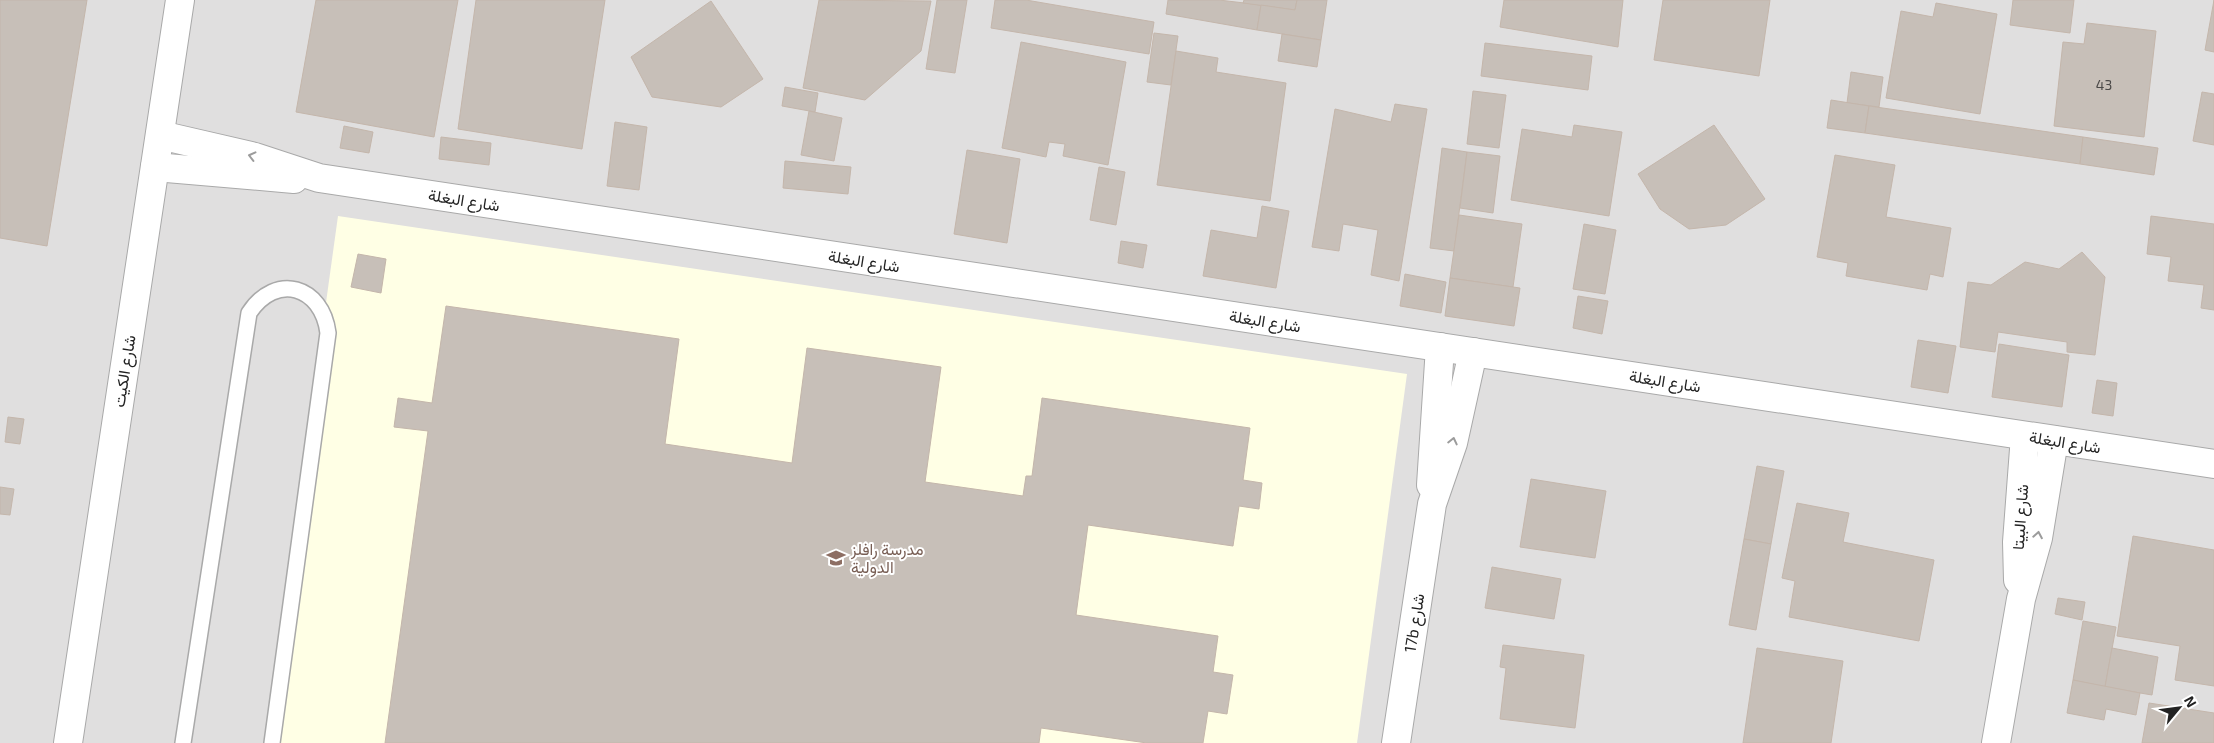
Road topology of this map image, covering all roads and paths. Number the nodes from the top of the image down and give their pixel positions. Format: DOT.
graph roads {
  1 [pos="180,0"];
  2 [pos="160,135"];
  3 [pos="155,167"];
  4 [pos="315,178"];
  5 [pos="1440,347"];
  6 [pos="1472,352"];
  7 [pos="2025,436"];
  8 [pos="2054,440"];
  9 [pos="2214,464"];
  10 [pos="1432,504"];
  11 [pos="2021,599"];
  12 [pos="68,743"];
  13 [pos="184,743"];
  14 [pos="272,743"];
  15 [pos="1396,743"];
  16 [pos="1996,743"];
  1 -- 2 [label="street, شارع الكيت"];
  2 -- 3 [label="street, شارع الكيت"];
  4 -- 2 [label="street, شارع البغلة, one-way"];
  3 -- 4 [label="street, شارع البغلة"];
  3 -- 12 [label="street, شارع الكيت"];
  4 -- 5 [label="street, شارع البغلة"];
  5 -- 6 [label="street, شارع البغلة"];
  5 -- 10 [label="street, 17b شارع"];
  6 -- 7 [label="street, شارع البغلة"];
  10 -- 6 [label="street, 17b شارع, one-way"];
  7 -- 8 [label="street, شارع البغلة"];
  7 -- 11 [label="street, شارع البيتا"];
  8 -- 9 [label="street, شارع البغلة"];
  11 -- 8 [label="street, شارع البيتا, one-way"];
  10 -- 15 [label="street, 17b شارع"];
  11 -- 16 [label="street, شارع البيتا"];
  13 -- 14 [label="lane"];
}
